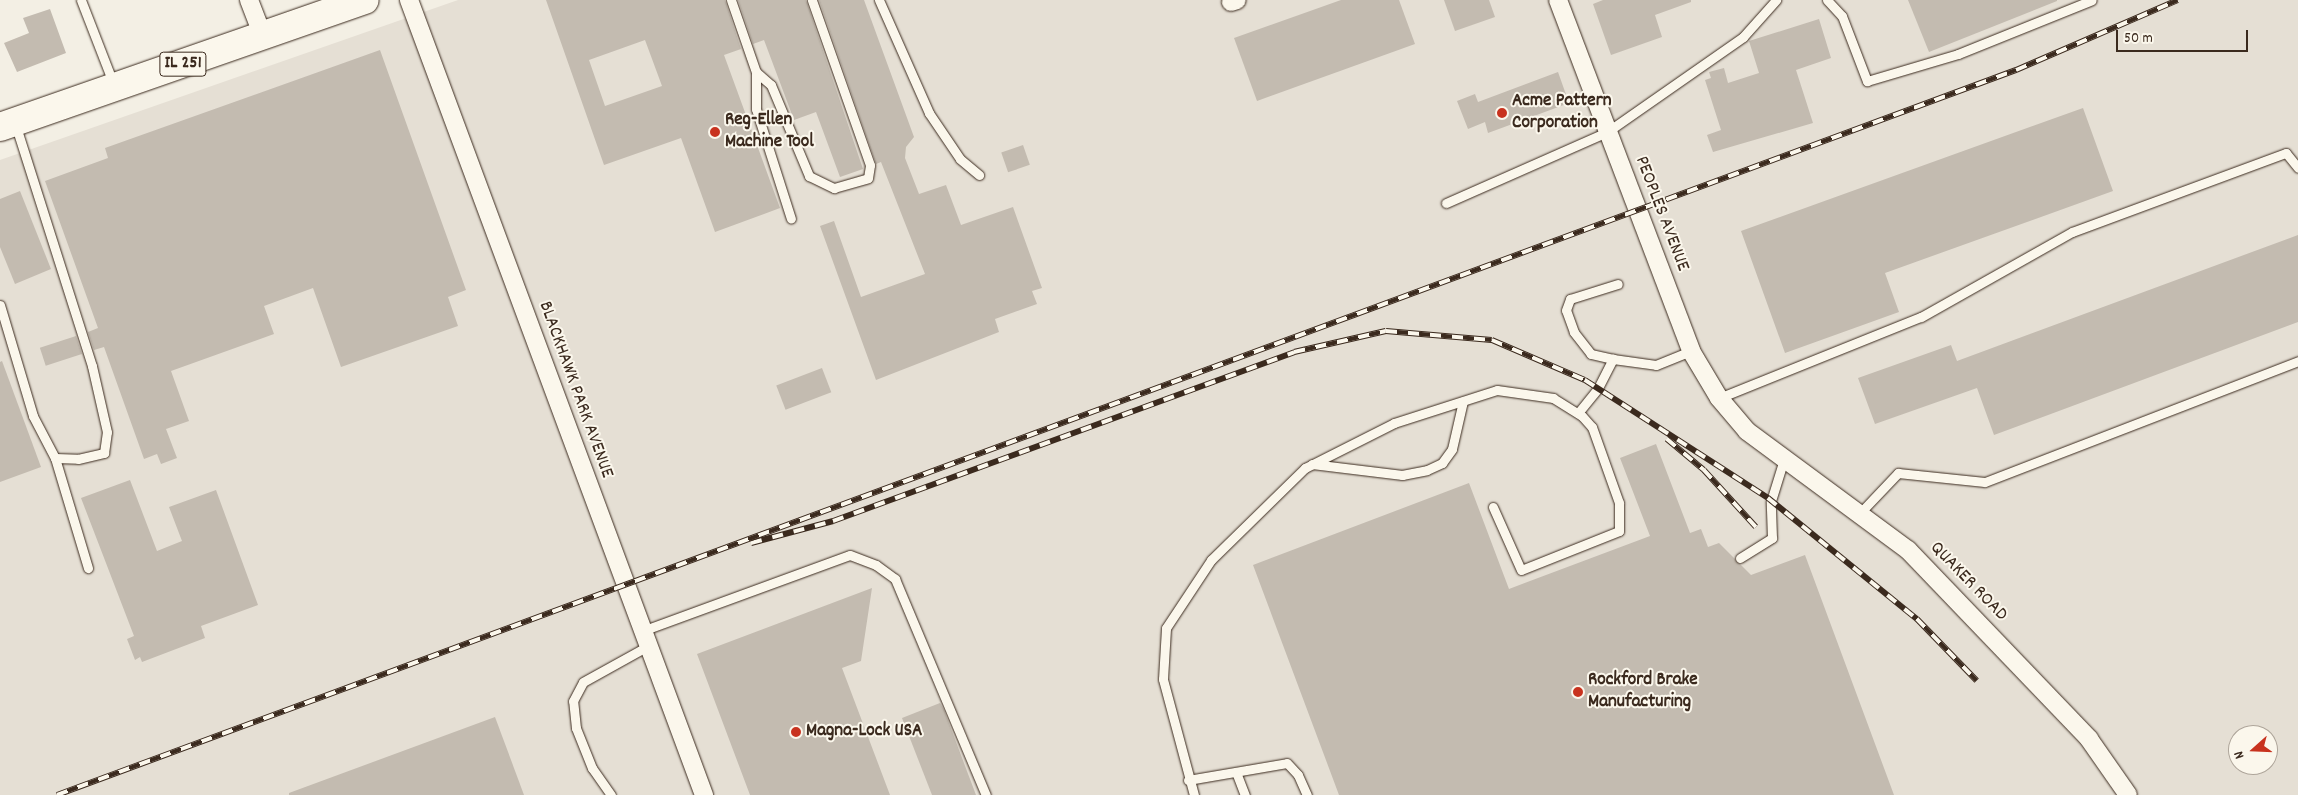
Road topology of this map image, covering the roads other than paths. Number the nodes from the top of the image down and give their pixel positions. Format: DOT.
graph roads {
  1 [pos="81,0"];
  2 [pos="249,0"];
  3 [pos="365,0"];
  4 [pos="408,0"];
  5 [pos="731,0"];
  6 [pos="812,0"];
  7 [pos="879,0"];
  8 [pos="1558,0"];
  9 [pos="1776,0"];
  10 [pos="1827,0"];
  11 [pos="2092,0"];
  12 [pos="263,36"];
  13 [pos="756,72"];
  14 [pos="114,87"];
  15 [pos="7,124"];
  16 [pos="1607,132"];
  17 [pos="2298,168"];
  18 [pos="979,175"];
  19 [pos="1446,203"];
  20 [pos="791,219"];
  21 [pos="1618,284"];
  22 [pos="0,305"];
  23 [pos="1691,351"];
  24 [pos="1613,359"];
  25 [pos="2298,361"];
  26 [pos="1719,398"];
  27 [pos="1462,401"];
  28 [pos="1578,414"];
  29 [pos="1747,431"];
  30 [pos="55,458"];
  31 [pos="1784,459"];
  32 [pos="1312,464"];
  33 [pos="1493,507"];
  34 [pos="1859,514"];
  35 [pos="1740,558"];
  36 [pos="88,568"];
  37 [pos="645,638"];
  38 [pos="1236,772"];
  39 [pos="1188,780"];
  40 [pos="611,795"];
  41 [pos="704,795"];
  42 [pos="986,795"];
  43 [pos="1194,795"];
  44 [pos="1245,795"];
  45 [pos="1307,795"];
  46 [pos="2128,795"];
  1 -- 14 [label="lane"];
  2 -- 12 [label="street"];
  3 -- 12 [label="main road, IL 251"];
  4 -- 37 [label="street, BLACKHAWK PARK AVENUE"];
  5 -- 13 [label="lane"];
  6 -- 13 [label="lane"];
  7 -- 18 [label="lane"];
  8 -- 16 [label="street, PEOPLES AVENUE"];
  9 -- 16 [label="lane"];
  10 -- 11 [label="lane"];
  12 -- 14 [label="main road, IL 251"];
  13 -- 20 [label="lane"];
  14 -- 15 [label="main road, IL 251"];
  15 -- 30 [label="lane"];
  16 -- 19 [label="lane"];
  16 -- 23 [label="street, PEOPLES AVENUE"];
  17 -- 26 [label="lane"];
  21 -- 24 [label="lane"];
  22 -- 30 [label="lane"];
  23 -- 24 [label="lane"];
  23 -- 26 [label="street, PEOPLES AVENUE"];
  24 -- 28 [label="lane"];
  25 -- 34 [label="lane"];
  26 -- 29 [label="street, PEOPLES AVENUE"];
  27 -- 28 [label="lane"];
  27 -- 32 [label="lane"];
  27 -- 32 [label="lane"];
  28 -- 33 [label="lane"];
  29 -- 31 [label="street, QUAKER ROAD"];
  30 -- 36 [label="lane"];
  31 -- 34 [label="street, QUAKER ROAD"];
  31 -- 35 [label="lane"];
  32 -- 39 [label="lane"];
  34 -- 46 [label="street, QUAKER ROAD"];
  37 -- 40 [label="lane"];
  37 -- 41 [label="street, BLACKHAWK PARK AVENUE"];
  37 -- 42 [label="lane"];
  38 -- 39 [label="lane"];
  38 -- 44 [label="lane"];
  38 -- 45 [label="lane"];
  39 -- 43 [label="lane"];
}
